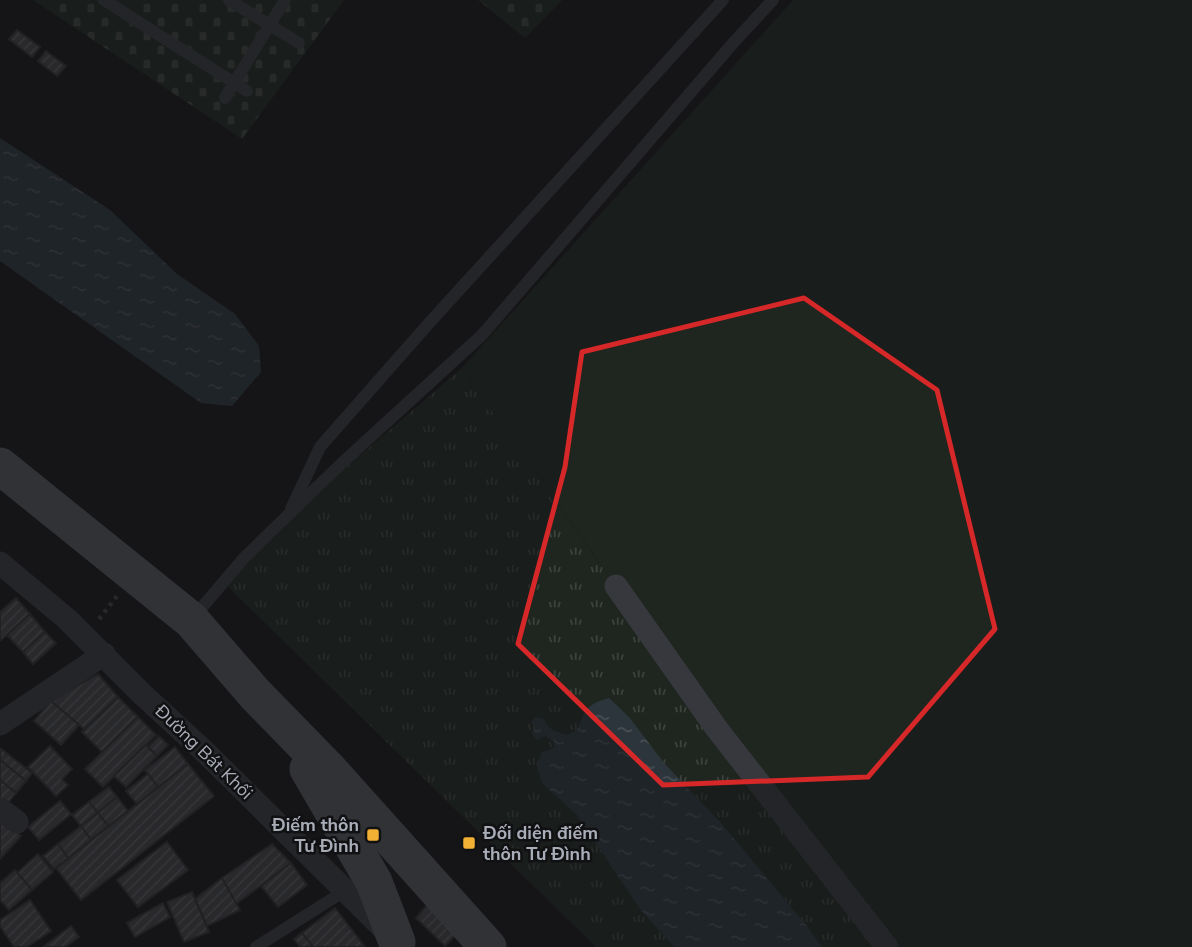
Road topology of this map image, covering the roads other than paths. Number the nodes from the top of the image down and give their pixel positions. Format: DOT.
graph roads {
  1 [pos="104,0"];
  2 [pos="229,0"];
  3 [pos="285,0"];
  4 [pos="773,0"];
  5 [pos="719,2"];
  6 [pos="270,26"];
  7 [pos="299,43"];
  8 [pos="234,83"];
  9 [pos="247,91"];
  10 [pos="225,98"];
  11 [pos="0,466"];
  12 [pos="288,516"];
  13 [pos="0,563"];
  14 [pos="616,586"];
  15 [pos="191,620"];
  16 [pos="104,654"];
  17 [pos="256,694"];
  18 [pos="0,724"];
  19 [pos="346,890"];
  20 [pos="400,944"];
  21 [pos="256,947"];
  22 [pos="488,947"];
  23 [pos="887,947"];
  1 -- 8 [label="lane"];
  2 -- 6 [label="lane"];
  3 -- 6 [label="lane"];
  4 -- 12 [label="lane"];
  5 -- 12 [label="lane"];
  6 -- 7 [label="lane"];
  6 -- 8 [label="lane"];
  8 -- 9 [label="lane"];
  8 -- 10 [label="lane"];
  11 -- 15 [label="main road"];
  12 -- 15 [label="lane"];
  13 -- 16 [label="street, Đường Bát Khối"];
  14 -- 23 [label="street"];
  15 -- 17 [label="main road"];
  16 -- 18 [label="street"];
  16 -- 19 [label="street, Đường Bát Khối"];
  17 -- 20 [label="main road"];
  17 -- 22 [label="main road"];
  19 -- 20 [label="street, Đường Bát Khối"];
  19 -- 21 [label="lane"];
}
